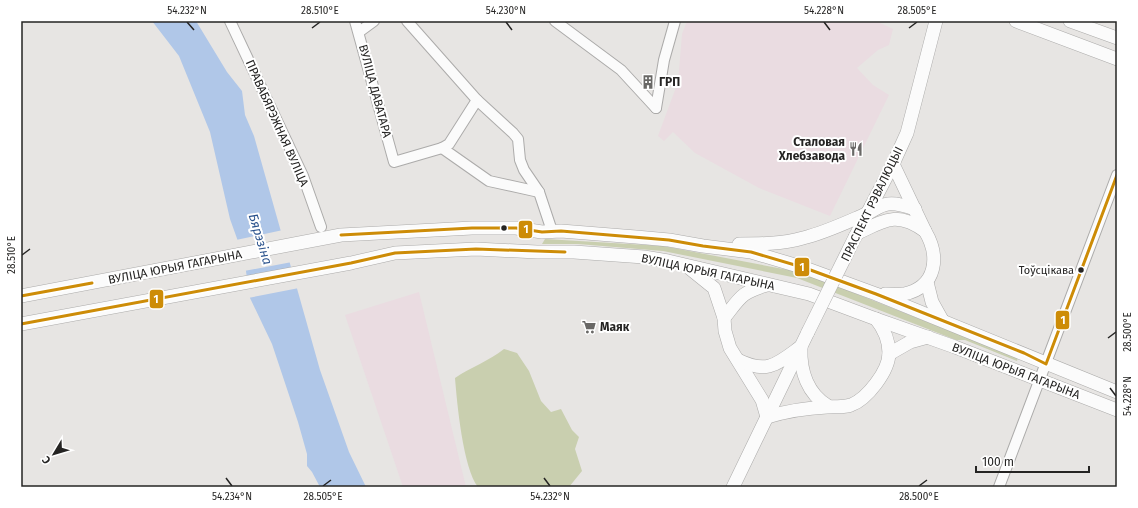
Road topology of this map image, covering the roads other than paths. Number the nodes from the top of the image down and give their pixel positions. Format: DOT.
graph roads {
  1 [pos="230,21"];
  2 [pos="355,21"];
  3 [pos="374,21"];
  4 [pos="407,21"];
  5 [pos="555,21"];
  6 [pos="675,21"];
  7 [pos="936,21"];
  8 [pos="1016,21"];
  9 [pos="1070,21"];
  10 [pos="359,32"];
  11 [pos="1117,38"];
  12 [pos="1117,60"];
  13 [pos="477,100"];
  14 [pos="442,148"];
  15 [pos="893,164"];
  16 [pos="1117,175"];
  17 [pos="539,192"];
  18 [pos="915,209"];
  19 [pos="868,213"];
  20 [pos="321,227"];
  21 [pos="552,231"];
  22 [pos="925,231"];
  23 [pos="857,235"];
  24 [pos="703,246"];
  25 [pos="686,265"];
  26 [pos="927,282"];
  27 [pos="768,285"];
  28 [pos="876,294"];
  29 [pos="21,296"];
  30 [pos="724,318"];
  31 [pos="876,320"];
  32 [pos="942,320"];
  33 [pos="21,324"];
  34 [pos="928,337"];
  35 [pos="801,346"];
  36 [pos="889,354"];
  37 [pos="738,360"];
  38 [pos="1046,364"];
  39 [pos="1040,381"];
  40 [pos="1117,392"];
  41 [pos="828,406"];
  42 [pos="1117,410"];
  43 [pos="767,417"];
  44 [pos="733,487"];
  45 [pos="999,487"];
  1 -- 20 [label="street, ПРАВАБЯРЭЖНАЯ ВУЛІЦА"];
  2 -- 10 [label="street, ВУЛІЦА ДАВАТАРА"];
  3 -- 10 [label="street"];
  4 -- 13 [label="street"];
  5 -- 6 [label="street"];
  7 -- 15 [label="main road, ПРАСПЕКТ РЭВАЛЮЦЫІ"];
  8 -- 12 [label="main road"];
  9 -- 11 [label="main road"];
  10 -- 14 [label="street, ВУЛІЦА ДАВАТАРА"];
  13 -- 14 [label="street"];
  13 -- 17 [label="street"];
  14 -- 17 [label="street"];
  15 -- 18 [label="main road"];
  15 -- 19 [label="main road, ПРАСПЕКТ РЭВАЛЮЦЫІ"];
  16 -- 38 [label="street"];
  17 -- 21 [label="street"];
  18 -- 19 [label="main road"];
  18 -- 22 [label="main road"];
  19 -- 23 [label="main road, ПРАСПЕКТ РЭВАЛЮЦЫІ"];
  19 -- 24 [label="main road"];
  21 -- 24 [label="main road, ВУЛІЦА ЮРЫЯ ГАГАРЫНА"];
  21 -- 29 [label="main road, ВУЛІЦА ЮРЫЯ ГАГАРЫНА"];
  22 -- 23 [label="main road"];
  22 -- 26 [label="main road"];
  23 -- 35 [label="main road, ПРАСПЕКТ РЭВАЛЮЦЫІ, bridge"];
  24 -- 28 [label="main road, ВУЛІЦА ЮРЫЯ ГАГАРЫНА"];
  25 -- 27 [label="main road, ВУЛІЦА ЮРЫЯ ГАГАРЫНА"];
  25 -- 30 [label="main road"];
  25 -- 33 [label="main road, ВУЛІЦА ЮРЫЯ ГАГАРЫНА"];
  26 -- 28 [label="main road"];
  26 -- 32 [label="main road"];
  27 -- 30 [label="main road"];
  27 -- 31 [label="main road, ВУЛІЦА ЮРЫЯ ГАГАРЫНА"];
  28 -- 32 [label="main road, ВУЛІЦА ЮРЫЯ ГАГАРЫНА"];
  30 -- 37 [label="main road"];
  31 -- 34 [label="main road, ВУЛІЦА ЮРЫЯ ГАГАРЫНА"];
  31 -- 36 [label="main road"];
  32 -- 38 [label="main road, ВУЛІЦА ЮРЫЯ ГАГАРЫНА"];
  34 -- 36 [label="main road"];
  34 -- 39 [label="main road, ВУЛІЦА ЮРЫЯ ГАГАРЫНА"];
  35 -- 37 [label="main road"];
  35 -- 41 [label="main road"];
  35 -- 43 [label="main road, ПРАСПЕКТ РЭВАЛЮЦЫІ"];
  36 -- 41 [label="main road"];
  37 -- 43 [label="main road"];
  38 -- 39 [label="street"];
  38 -- 40 [label="main road, ВУЛІЦА ЮРЫЯ ГАГАРЫНА"];
  39 -- 42 [label="main road, ВУЛІЦА ЮРЫЯ ГАГАРЫНА"];
  39 -- 45 [label="street"];
  41 -- 43 [label="main road"];
  43 -- 44 [label="main road, ПРАСПЕКТ РЭВАЛЮЦЫІ"];
}
